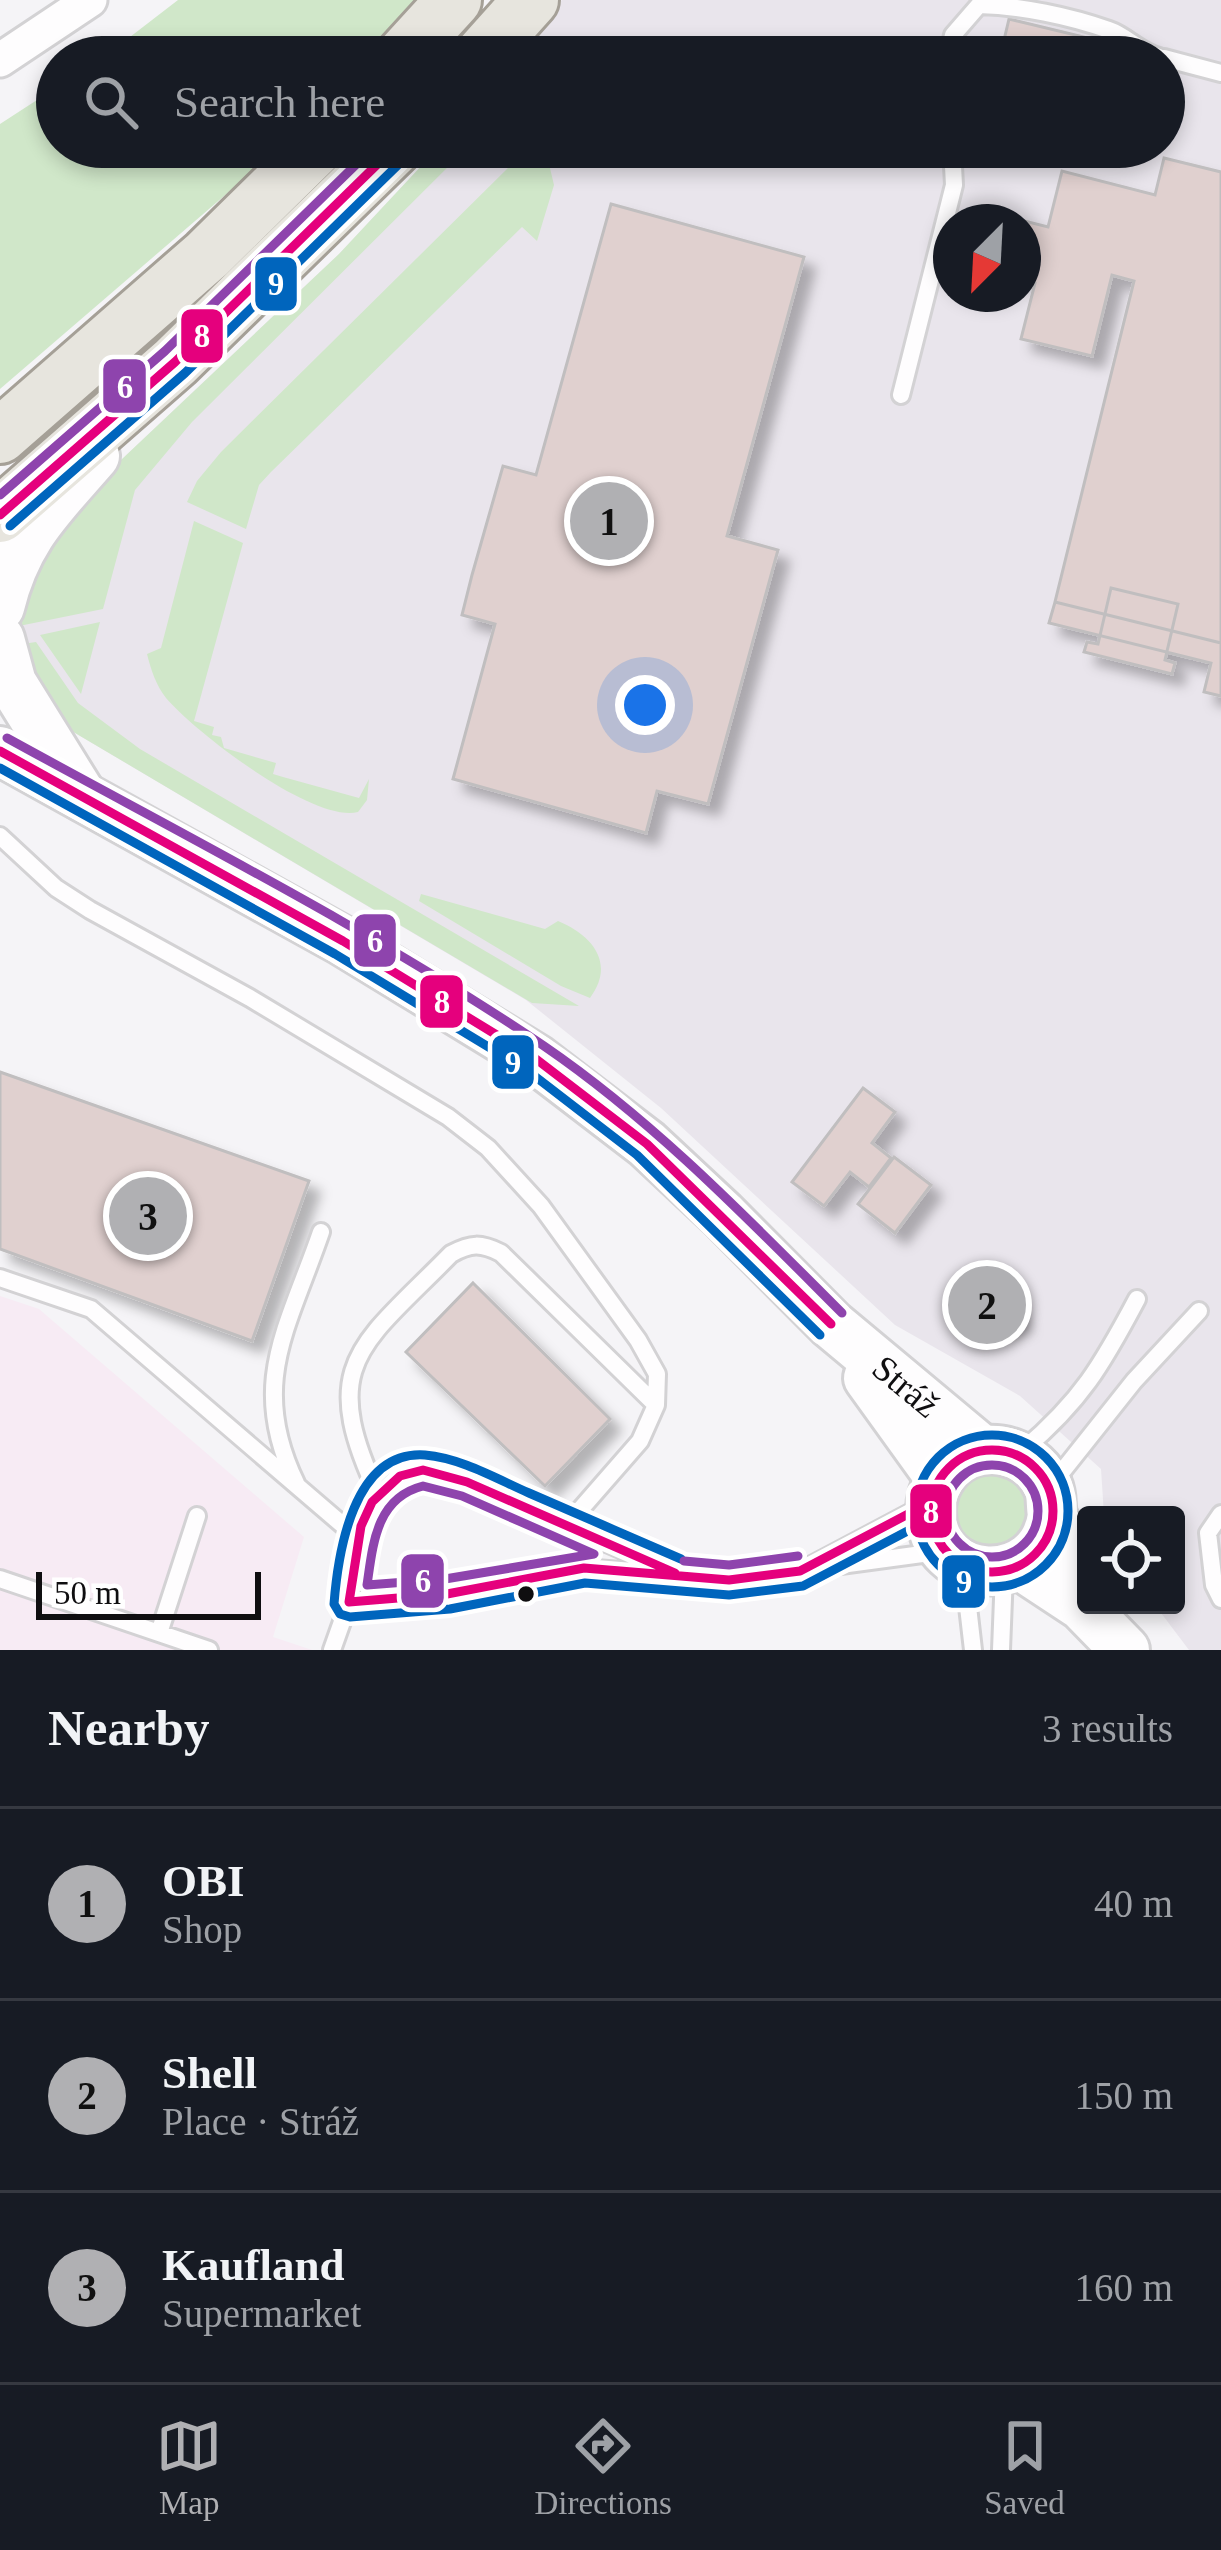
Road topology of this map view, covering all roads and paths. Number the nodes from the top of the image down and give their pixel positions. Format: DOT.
graph roads {
  1 [pos="90,0"];
  2 [pos="454,0"];
  3 [pos="531,0"];
  4 [pos="421,36"];
  5 [pos="499,36"];
  6 [pos="953,36"];
  7 [pos="1120,36"];
  8 [pos="0,60"];
  9 [pos="1185,64"];
  10 [pos="1221,73"];
  11 [pos="295,168"];
  12 [pos="374,168"];
  13 [pos="953,168"];
  14 [pos="175,362"];
  15 [pos="902,395"];
  16 [pos="0,436"];
  17 [pos="0,515"];
  18 [pos="0,607"];
  19 [pos="0,639"];
  20 [pos="0,751"];
  21 [pos="0,764"];
  22 [pos="85,800"];
  23 [pos="0,836"];
  24 [pos="321,1232"];
  25 [pos="0,1278"];
  26 [pos="1137,1299"];
  27 [pos="1199,1311"];
  28 [pos="830,1324"];
  29 [pos="656,1405"];
  30 [pos="1025,1477"];
  31 [pos="300,1490"];
  32 [pos="936,1490"];
  33 [pos="378,1494"];
  34 [pos="1221,1514"];
  35 [pos="197,1516"];
  36 [pos="566,1527"];
  37 [pos="359,1539"];
  38 [pos="1077,1547"];
  39 [pos="983,1563"];
  40 [pos="800,1571"];
  41 [pos="675,1573"];
  42 [pos="0,1580"];
  43 [pos="1221,1599"];
  44 [pos="349,1602"];
  45 [pos="1127,1614"];
  46 [pos="159,1633"];
  47 [pos="209,1650"];
  48 [pos="332,1650"];
  49 [pos="973,1650"];
  50 [pos="1001,1650"];
  51 [pos="1125,1650"];
  52 [pos="1154,1650"];
  1 -- 8 [label="street"];
  2 -- 4 [label="main road"];
  3 -- 5 [label="main road"];
  6 -- 7 [label="lane"];
  9 -- 10 [label="lane"];
  11 -- 16 [label="main road"];
  12 -- 14 [label="main road"];
  13 -- 15 [label="lane"];
  14 -- 17 [label="main road"];
  14 -- 18 [label="street"];
  19 -- 22 [label="street"];
  20 -- 22 [label="street, Stráž"];
  21 -- 22 [label="street"];
  22 -- 28 [label="street, Stráž"];
  23 -- 29 [label="lane"];
  24 -- 31 [label="lane"];
  25 -- 31 [label="lane"];
  26 -- 30 [label="lane"];
  27 -- 30 [label="lane"];
  28 -- 30 [label="street, Stráž"];
  28 -- 32 [label="street, Stráž"];
  29 -- 33 [label="lane"];
  29 -- 36 [label="lane"];
  30 -- 32 [label="street, Stráž"];
  30 -- 38 [label="street, Stráž"];
  30 -- 39 [label="street"];
  31 -- 37 [label="lane"];
  32 -- 39 [label="street, Stráž"];
  32 -- 40 [label="lane"];
  33 -- 36 [label="lane"];
  33 -- 37 [label="lane"];
  34 -- 43 [label="lane"];
  35 -- 46 [label="lane"];
  36 -- 41 [label="lane"];
  37 -- 44 [label="lane"];
  39 -- 40 [label="lane"];
  39 -- 49 [label="lane"];
  39 -- 50 [label="lane"];
  39 -- 51 [label="street"];
  40 -- 41 [label="lane"];
  41 -- 44 [label="lane"];
  42 -- 46 [label="lane"];
  44 -- 48 [label="lane"];
  45 -- 52 [label="street"];
  46 -- 47 [label="lane"];
}
